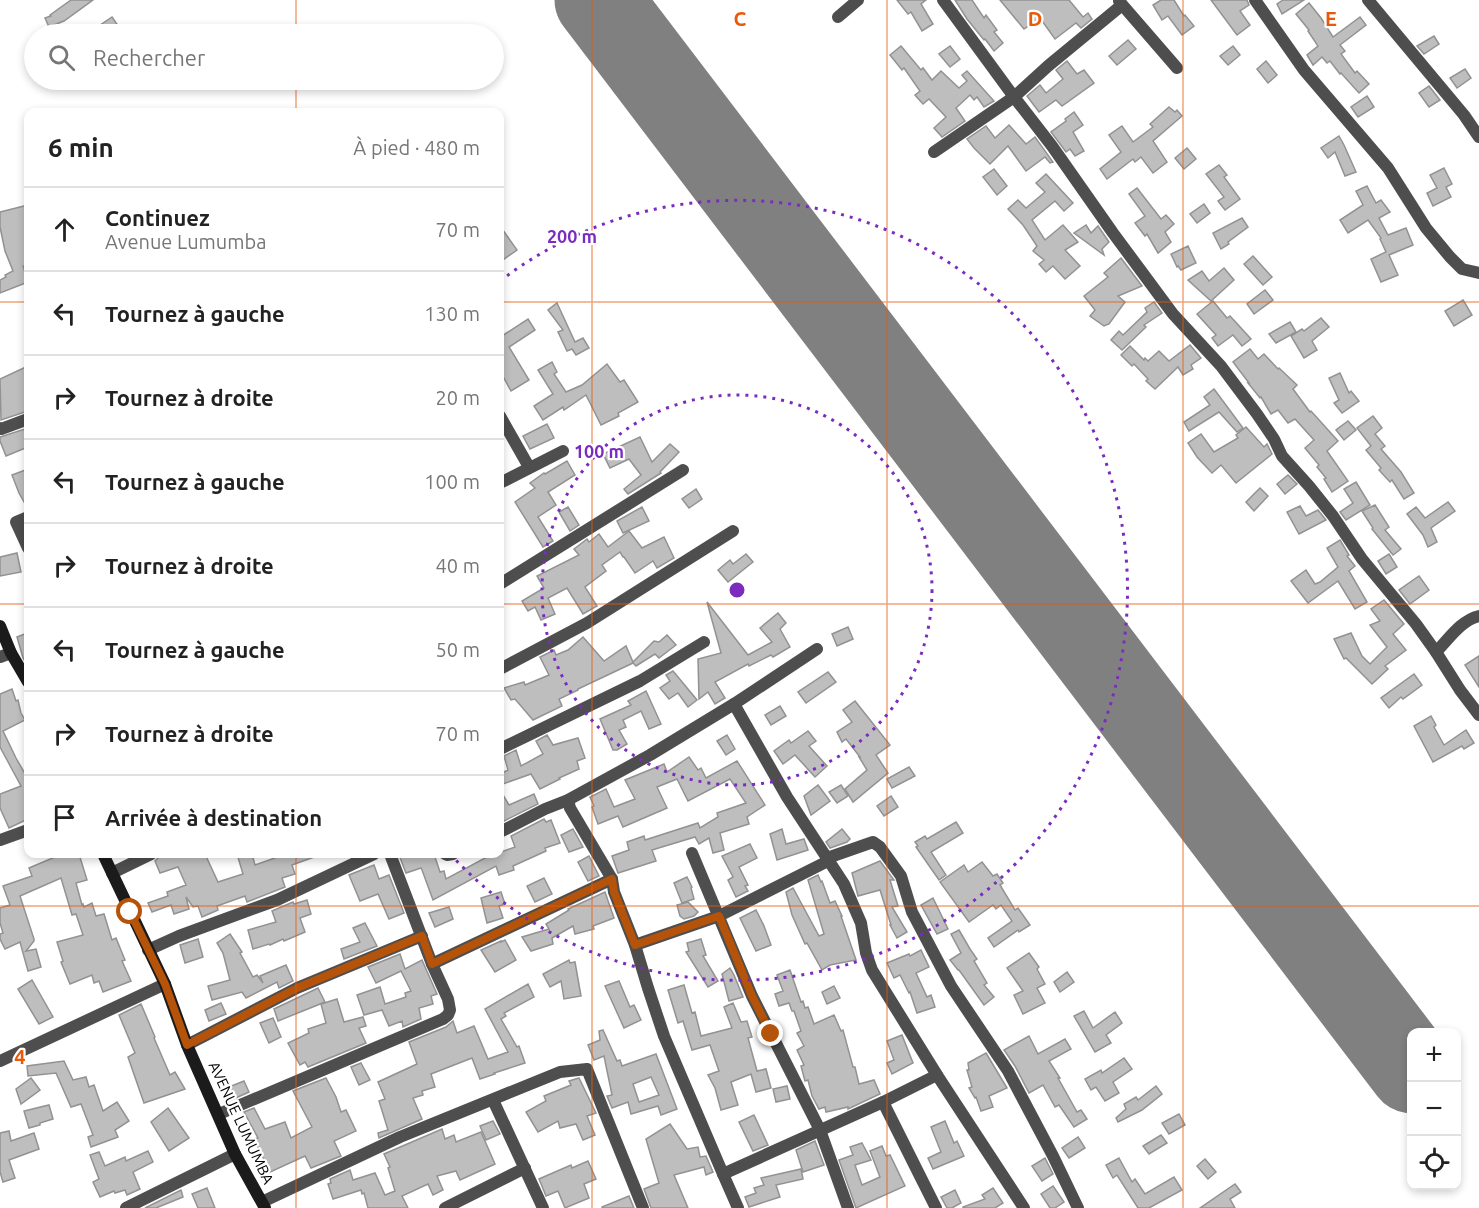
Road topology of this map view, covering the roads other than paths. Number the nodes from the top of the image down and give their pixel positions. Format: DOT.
graph roads {
  1 [pos="858,0"];
  2 [pos="943,0"];
  3 [pos="1255,0"];
  4 [pos="1368,0"];
  5 [pos="1120,2"];
  6 [pos="838,17"];
  7 [pos="1177,68"];
  8 [pos="1014,98"];
  9 [pos="1479,137"];
  10 [pos="934,152"];
  11 [pos="1479,273"];
  12 [pos="24,420"];
  13 [pos="504,423"];
  14 [pos="0,428"];
  15 [pos="562,451"];
  16 [pos="529,467"];
  17 [pos="682,470"];
  18 [pos="504,481"];
  19 [pos="24,519"];
  20 [pos="733,531"];
  21 [pos="24,539"];
  22 [pos="504,581"];
  23 [pos="1479,616"];
  24 [pos="0,626"];
  25 [pos="704,642"];
  26 [pos="817,649"];
  27 [pos="1436,652"];
  28 [pos="6,655"];
  29 [pos="504,667"];
  30 [pos="24,677"];
  31 [pos="734,704"];
  32 [pos="1479,715"];
  33 [pos="504,747"];
  34 [pos="568,801"];
  35 [pos="504,830"];
  36 [pos="24,831"];
  37 [pos="0,840"];
  38 [pos="692,853"];
  39 [pos="105,858"];
  40 [pos="143,858"];
  41 [pos="366,858"];
  42 [pos="392,858"];
  43 [pos="828,861"];
  44 [pos="112,873"];
  45 [pos="612,879"];
  46 [pos="719,916"];
  47 [pos="422,936"];
  48 [pos="635,945"];
  49 [pos="148,950"];
  50 [pos="432,964"];
  51 [pos="165,984"];
  52 [pos="187,1045"];
  53 [pos="0,1061"];
  54 [pos="938,1075"];
  55 [pos="493,1100"];
  56 [pos="883,1102"];
  57 [pos="219,1114"];
  58 [pos="820,1130"];
  59 [pos="236,1154"];
  60 [pos="525,1168"];
  61 [pos="723,1174"];
  62 [pos="263,1205"];
  63 [pos="126,1208"];
  64 [pos="445,1208"];
  65 [pos="543,1208"];
  66 [pos="644,1208"];
  67 [pos="738,1208"];
  68 [pos="848,1208"];
  69 [pos="936,1208"];
  70 [pos="1024,1208"];
  71 [pos="1078,1208"];
  1 -- 6 [label="street"];
  2 -- 8 [label="street"];
  3 -- 11 [label="street"];
  4 -- 9 [label="street"];
  5 -- 7 [label="street"];
  5 -- 8 [label="street"];
  8 -- 10 [label="street"];
  8 -- 27 [label="street"];
  12 -- 14 [label="street"];
  13 -- 16 [label="street"];
  15 -- 16 [label="street"];
  16 -- 18 [label="street"];
  17 -- 22 [label="street"];
  19 -- 21 [label="street"];
  20 -- 29 [label="street"];
  23 -- 27 [label="street"];
  24 -- 28 [label="main road"];
  25 -- 33 [label="street"];
  26 -- 31 [label="street"];
  27 -- 32 [label="street"];
  28 -- 30 [label="main road"];
  31 -- 34 [label="street"];
  31 -- 43 [label="street"];
  34 -- 35 [label="street"];
  34 -- 45 [label="street"];
  36 -- 37 [label="street"];
  38 -- 46 [label="street"];
  39 -- 44 [label="main road, AVENUE LUMUMBA"];
  40 -- 44 [label="street"];
  41 -- 49 [label="street"];
  42 -- 47 [label="street"];
  43 -- 46 [label="street"];
  43 -- 54 [label="street"];
  43 -- 71 [label="street"];
  44 -- 49 [label="main road, AVENUE LUMUMBA"];
  45 -- 48 [label="street"];
  45 -- 50 [label="street"];
  46 -- 48 [label="street"];
  46 -- 58 [label="street"];
  47 -- 50 [label="street"];
  47 -- 52 [label="street"];
  48 -- 61 [label="street"];
  49 -- 51 [label="main road, AVENUE LUMUMBA"];
  50 -- 57 [label="street"];
  51 -- 52 [label="main road, AVENUE LUMUMBA"];
  51 -- 53 [label="street"];
  52 -- 57 [label="main road, AVENUE LUMUMBA"];
  54 -- 56 [label="street"];
  54 -- 70 [label="street"];
  55 -- 60 [label="street"];
  55 -- 62 [label="street"];
  55 -- 66 [label="street"];
  56 -- 58 [label="street"];
  56 -- 69 [label="street"];
  57 -- 59 [label="main road, AVENUE LUMUMBA"];
  58 -- 61 [label="street"];
  58 -- 68 [label="street"];
  59 -- 62 [label="main road, AVENUE LUMUMBA"];
  59 -- 63 [label="street"];
  60 -- 64 [label="street"];
  60 -- 65 [label="street"];
  61 -- 67 [label="street"];
}
